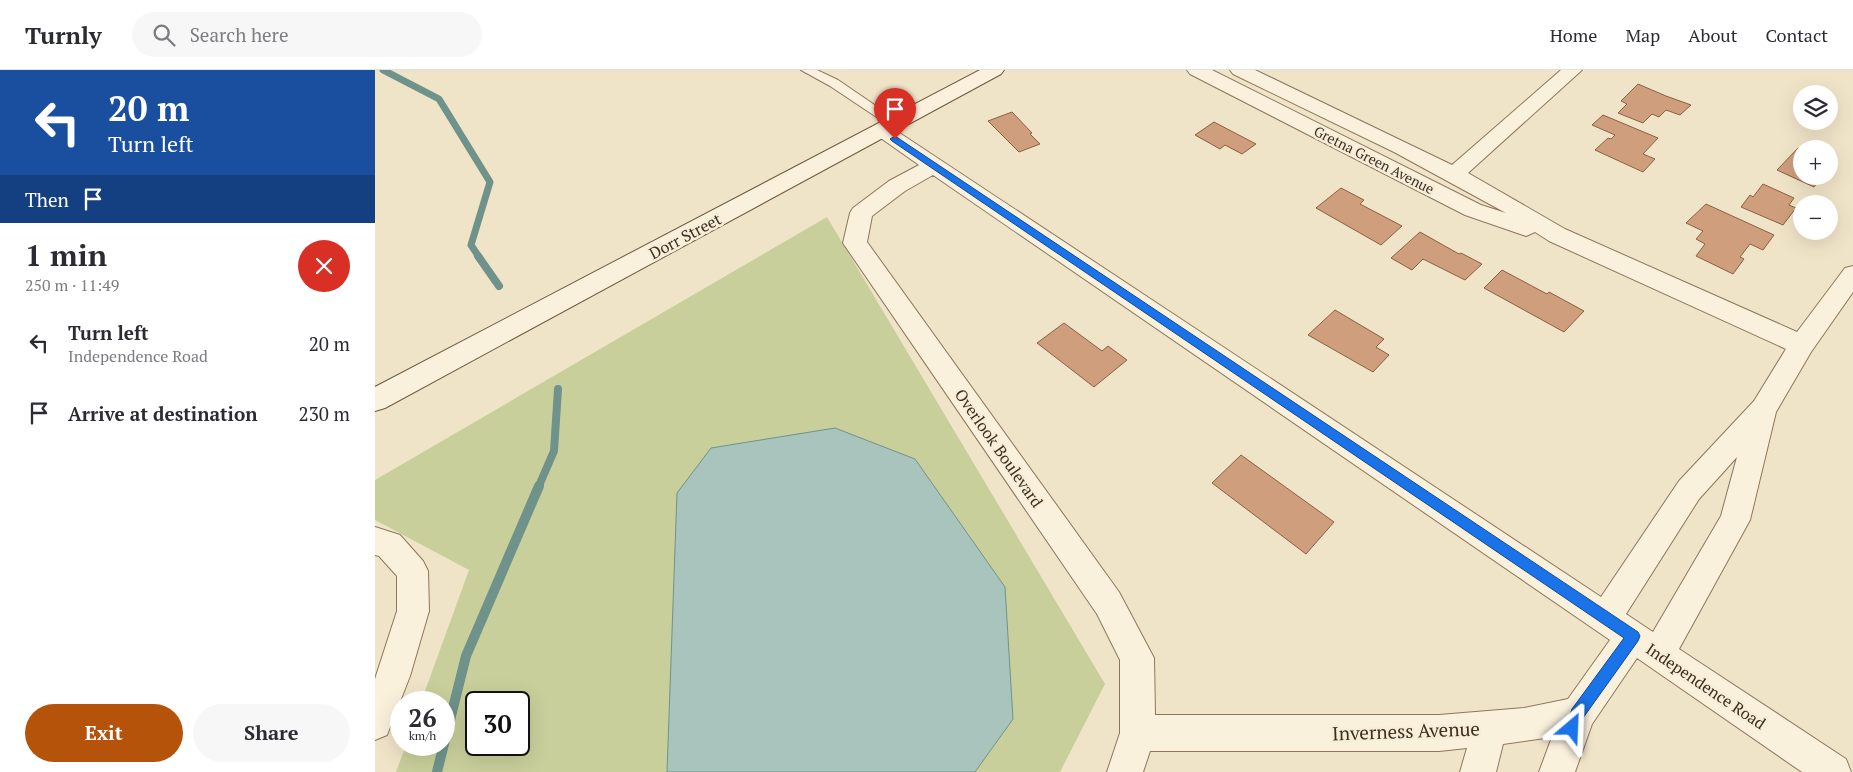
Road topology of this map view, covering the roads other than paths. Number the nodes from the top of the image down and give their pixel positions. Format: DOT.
graph roads {
  1 [pos="807,70"];
  2 [pos="994,70"];
  3 [pos="1197,70"];
  4 [pos="1240,70"];
  5 [pos="1573,70"];
  6 [pos="888,126"];
  7 [pos="1433,165"];
  8 [pos="933,166"];
  9 [pos="1453,175"];
  10 [pos="1415,181"];
  11 [pos="1478,188"];
  12 [pos="1460,204"];
  13 [pos="1557,235"];
  14 [pos="1853,274"];
  15 [pos="1802,344"];
  16 [pos="375,400"];
  17 [pos="1764,409"];
  18 [pos="375,541"];
  19 [pos="1605,618"];
  20 [pos="1646,645"];
  21 [pos="1577,714"];
  22 [pos="375,723"];
  23 [pos="1490,728"];
  24 [pos="1138,732"];
  25 [pos="1125,772"];
  26 [pos="1479,772"];
  27 [pos="1557,772"];
  28 [pos="1833,772"];
  1 -- 6 [label="lane"];
  2 -- 6 [label="street, Dorr Street"];
  3 -- 10 [label="street, Gretna Green Avenue"];
  4 -- 7 [label="street, Gretna Green Avenue"];
  5 -- 9 [label="street"];
  6 -- 8 [label="street, Independence Road"];
  6 -- 16 [label="street, Dorr Street"];
  7 -- 9 [label="street, Gretna Green Avenue"];
  7 -- 10 [label="street"];
  8 -- 19 [label="street, Independence Road"];
  8 -- 24 [label="street, Overlook Boulevard"];
  9 -- 11 [label="street, Gretna Green Avenue"];
  10 -- 12 [label="street, Gretna Green Avenue"];
  11 -- 12 [label="street"];
  11 -- 13 [label="street, Gretna Green Avenue"];
  12 -- 13 [label="street, Gretna Green Avenue"];
  13 -- 15 [label="street, Gretna Green Avenue"];
  14 -- 15 [label="street"];
  15 -- 17 [label="street"];
  17 -- 19 [label="street"];
  17 -- 20 [label="street"];
  18 -- 22 [label="street"];
  19 -- 20 [label="street, Independence Road"];
  20 -- 21 [label="street"];
  20 -- 28 [label="street, Independence Road"];
  21 -- 23 [label="street, Inverness Avenue"];
  21 -- 27 [label="street"];
  23 -- 24 [label="street, Inverness Avenue"];
  23 -- 26 [label="street"];
  24 -- 25 [label="street, Overlook Boulevard"];
}
